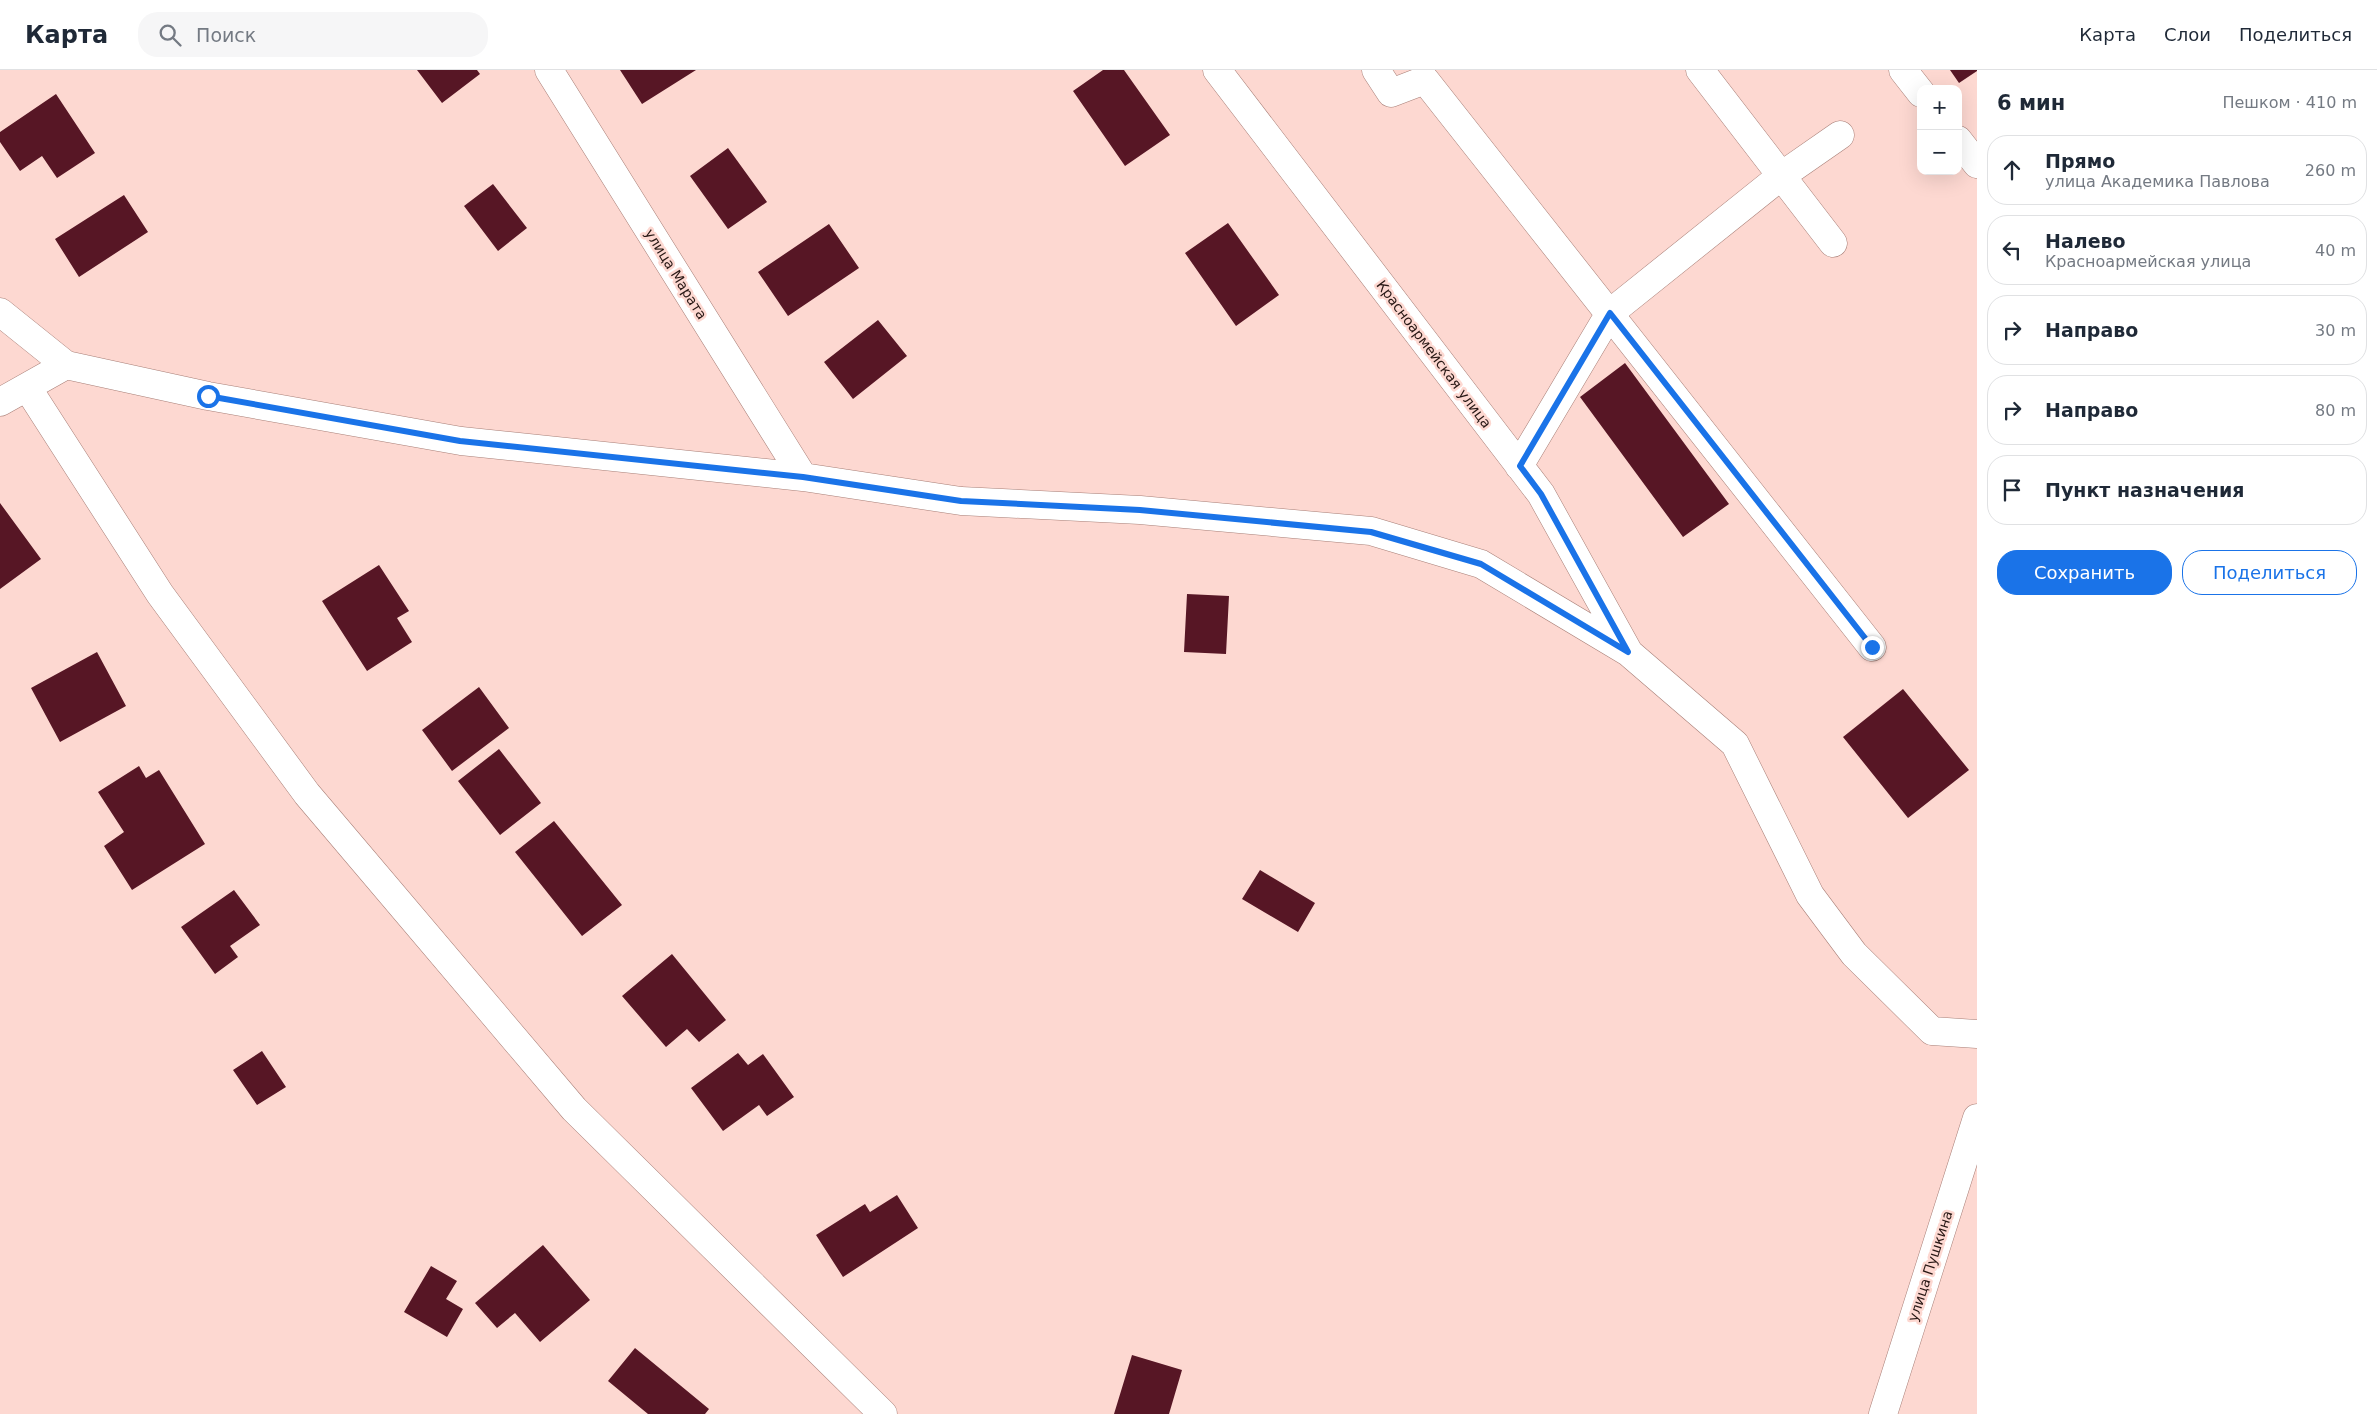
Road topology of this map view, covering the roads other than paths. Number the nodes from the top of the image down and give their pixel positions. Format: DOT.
graph roads {
  1 [pos="549,70"];
  2 [pos="1217,70"];
  3 [pos="1376,70"];
  4 [pos="1700,70"];
  5 [pos="1903,70"];
  6 [pos="1430,75"];
  7 [pos="1917,88"];
  8 [pos="1840,135"];
  9 [pos="1962,145"];
  10 [pos="1977,164"];
  11 [pos="1781,176"];
  12 [pos="1833,243"];
  13 [pos="0,312"];
  14 [pos="1610,313"];
  15 [pos="66,365"];
  16 [pos="26,387"];
  17 [pos="0,402"];
  18 [pos="1520,466"];
  19 [pos="803,477"];
  20 [pos="1872,647"];
  21 [pos="1628,652"];
  22 [pos="1977,1034"];
  23 [pos="1977,1118"];
  24 [pos="883,1414"];
  25 [pos="1883,1414"];
  1 -- 19 [label="street, улица Марата"];
  2 -- 18 [label="street, Красноармейская улица"];
  3 -- 6 [label="street"];
  4 -- 11 [label="street"];
  5 -- 7 [label="street"];
  6 -- 14 [label="street"];
  8 -- 11 [label="street"];
  9 -- 10 [label="street"];
  11 -- 12 [label="street"];
  11 -- 14 [label="street"];
  13 -- 15 [label="street"];
  14 -- 18 [label="street"];
  14 -- 20 [label="street"];
  15 -- 16 [label="street"];
  15 -- 19 [label="street"];
  16 -- 17 [label="street"];
  16 -- 24 [label="street"];
  18 -- 21 [label="street, Красноармейская улица"];
  19 -- 21 [label="street"];
  21 -- 22 [label="street"];
  23 -- 25 [label="street, улица Пушкина"];
}
